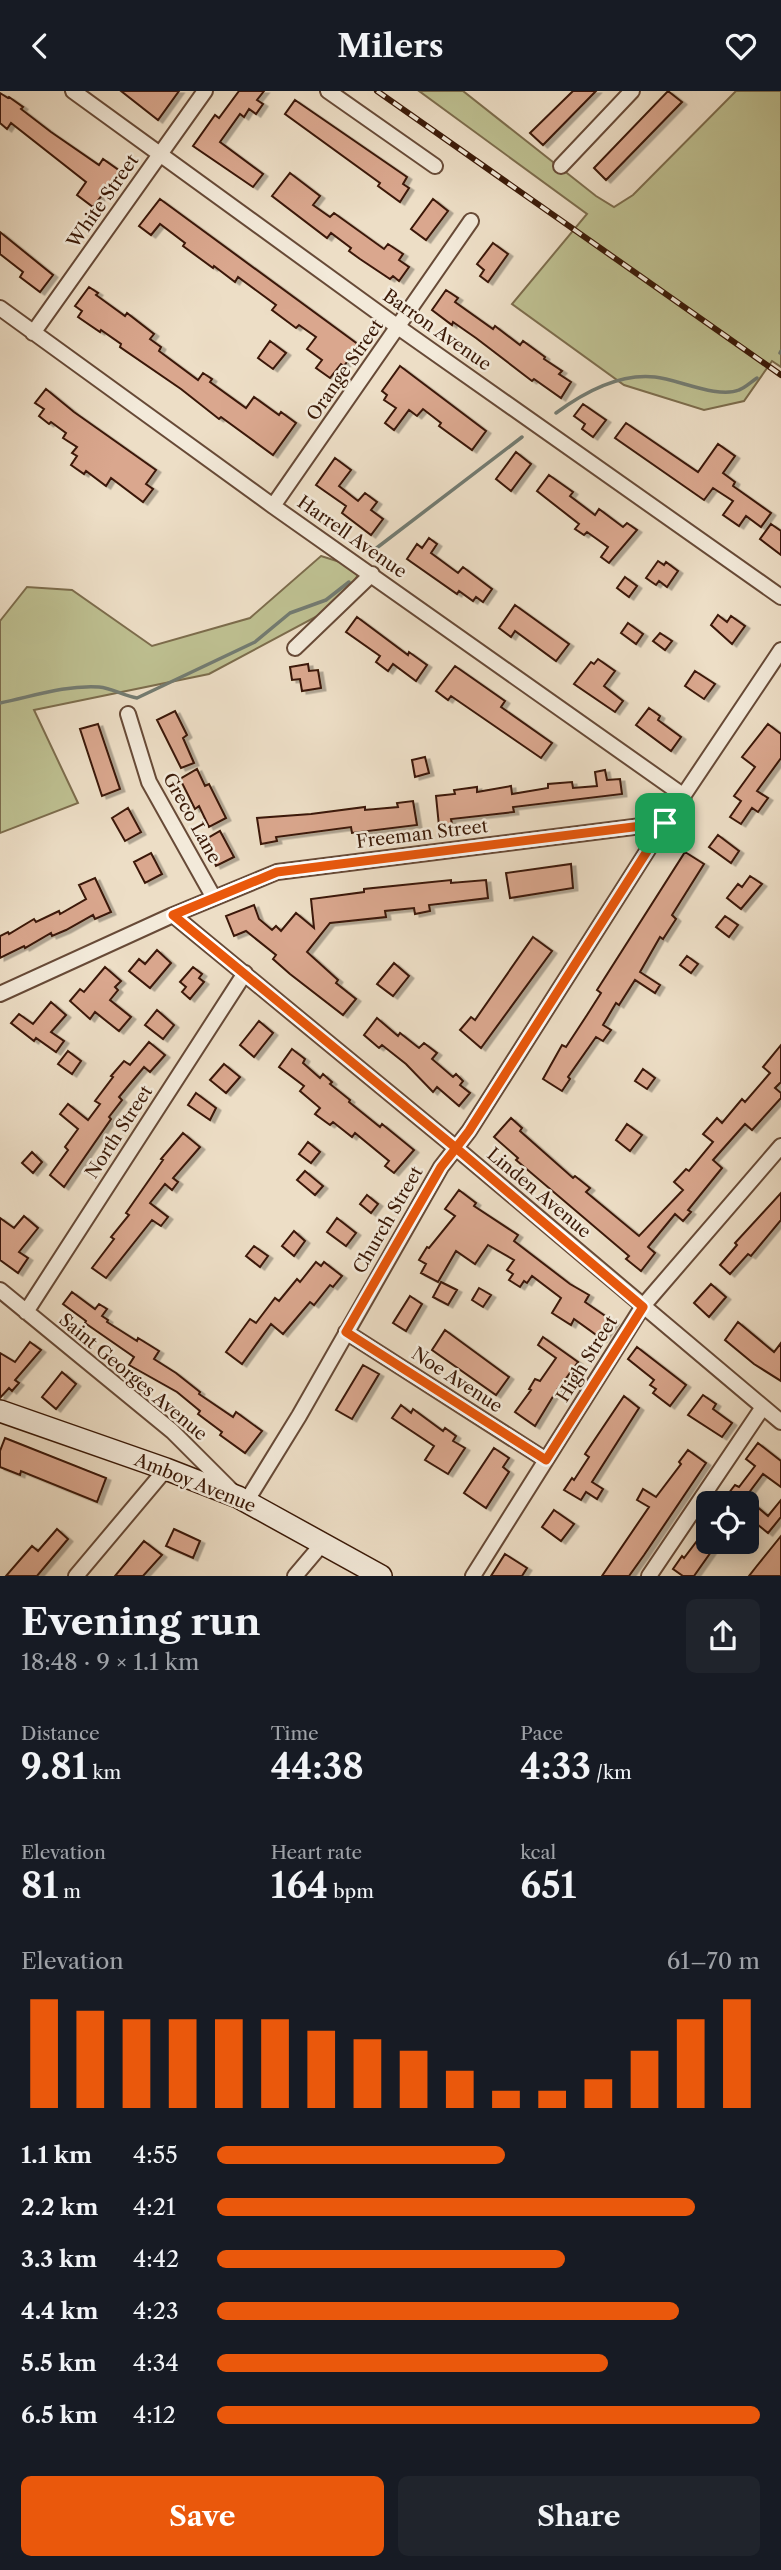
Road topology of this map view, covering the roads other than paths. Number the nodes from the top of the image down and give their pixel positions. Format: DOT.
graph roads {
  1 [pos="73,91"];
  2 [pos="205,91"];
  3 [pos="328,91"];
  4 [pos="632,91"];
  5 [pos="159,155"];
  6 [pos="435,166"];
  7 [pos="561,166"];
  8 [pos="471,221"];
  9 [pos="0,308"];
  10 [pos="398,327"];
  11 [pos="33,333"];
  12 [pos="273,506"];
  13 [pos="372,574"];
  14 [pos="781,597"];
  15 [pos="295,648"];
  16 [pos="781,650"];
  17 [pos="128,714"];
  18 [pos="684,796"];
  19 [pos="665,823"];
  20 [pos="214,898"];
  21 [pos="173,915"];
  22 [pos="245,973"];
  23 [pos="0,994"];
  24 [pos="781,1146"];
  25 [pos="456,1148"];
  26 [pos="0,1290"];
  27 [pos="643,1307"];
  28 [pos="26,1312"];
  29 [pos="346,1332"];
  30 [pos="763,1407"];
  31 [pos="1,1412"];
  32 [pos="781,1422"];
  33 [pos="546,1460"];
  34 [pos="166,1469"];
  35 [pos="242,1499"];
  36 [pos="323,1543"];
  37 [pos="76,1576"];
  38 [pos="295,1576"];
  39 [pos="381,1576"];
  40 [pos="473,1576"];
  41 [pos="649,1576"];
  1 -- 5 [label="street, Barron Avenue"];
  2 -- 5 [label="street, White Street"];
  3 -- 6 [label="street"];
  4 -- 7 [label="street"];
  5 -- 10 [label="street, Barron Avenue"];
  5 -- 11 [label="street, White Street"];
  8 -- 10 [label="street, Orange Street"];
  9 -- 11 [label="street, Harrell Avenue"];
  10 -- 12 [label="street, Orange Street"];
  10 -- 14 [label="street, Barron Avenue"];
  11 -- 12 [label="street, Harrell Avenue"];
  12 -- 13 [label="street, Harrell Avenue"];
  13 -- 15 [label="street"];
  13 -- 18 [label="street, Harrell Avenue"];
  16 -- 18 [label="street"];
  17 -- 20 [label="street, Greco Lane"];
  18 -- 19 [label="street"];
  19 -- 20 [label="street, Freeman Street"];
  19 -- 25 [label="street, Church Street"];
  20 -- 21 [label="street, Freeman Street"];
  21 -- 22 [label="street, Linden Avenue"];
  21 -- 23 [label="street, Freeman Street"];
  22 -- 25 [label="street, Linden Avenue"];
  22 -- 28 [label="street, North Street"];
  24 -- 27 [label="street, High Street"];
  25 -- 27 [label="street, Linden Avenue"];
  25 -- 29 [label="street, Church Street"];
  26 -- 28 [label="street, Saint Georges Avenue"];
  27 -- 30 [label="street, Linden Avenue"];
  27 -- 33 [label="street, High Street"];
  28 -- 35 [label="street, Saint Georges Avenue"];
  29 -- 33 [label="street, Noe Avenue"];
  29 -- 35 [label="street, Church Street"];
  30 -- 32 [label="street, Linden Avenue"];
  30 -- 41 [label="street"];
  31 -- 34 [label="main road, Amboy Avenue"];
  33 -- 40 [label="street, High Street"];
  34 -- 35 [label="main road, Amboy Avenue"];
  34 -- 37 [label="street"];
  35 -- 36 [label="main road, Amboy Avenue"];
  36 -- 38 [label="street"];
  36 -- 39 [label="main road, Amboy Avenue"];
}
